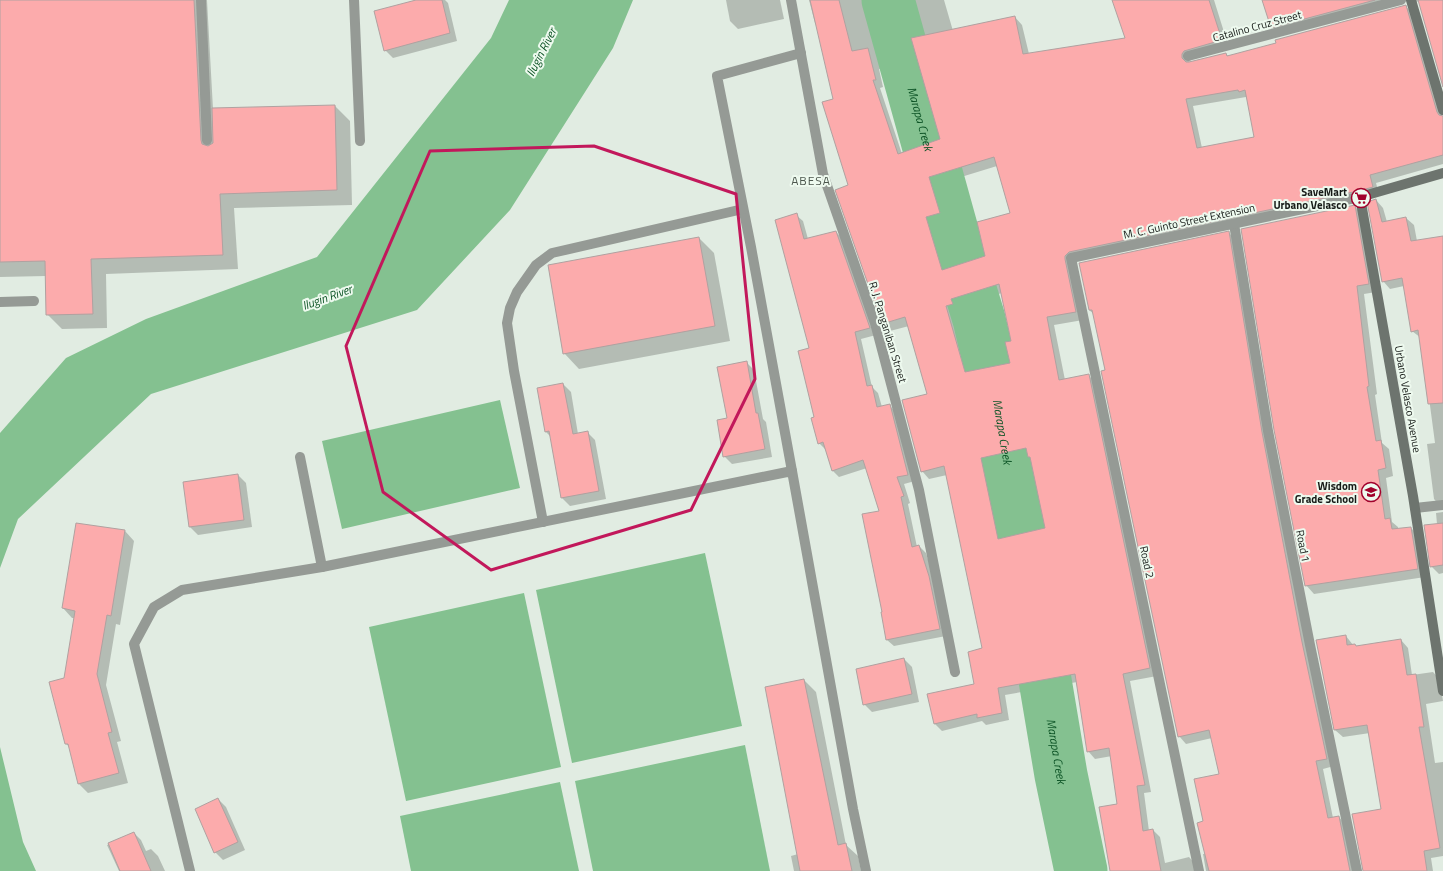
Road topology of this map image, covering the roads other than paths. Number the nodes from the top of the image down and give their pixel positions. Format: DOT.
graph roads {
  1 [pos="201,0"];
  2 [pos="354,0"];
  3 [pos="791,0"];
  4 [pos="1401,0"];
  5 [pos="1411,0"];
  6 [pos="801,53"];
  7 [pos="1188,56"];
  8 [pos="1443,110"];
  9 [pos="207,140"];
  10 [pos="360,141"];
  11 [pos="1443,173"];
  12 [pos="1360,197"];
  13 [pos="743,209"];
  14 [pos="1234,224"];
  15 [pos="1071,258"];
  16 [pos="34,301"];
  17 [pos="0,302"];
  18 [pos="300,457"];
  19 [pos="792,471"];
  20 [pos="1443,505"];
  21 [pos="1415,508"];
  22 [pos="543,522"];
  23 [pos="322,567"];
  24 [pos="955,672"];
  25 [pos="1443,691"];
  26 [pos="190,871"];
  27 [pos="866,871"];
  28 [pos="1199,871"];
  29 [pos="1357,871"];
  1 -- 9 [label="street"];
  2 -- 10 [label="street"];
  3 -- 6 [label="street, R. J. Panganiban Street"];
  4 -- 7 [label="street, Catalino Cruz Street"];
  5 -- 8 [label="main road"];
  6 -- 13 [label="street"];
  6 -- 24 [label="street, R. J. Panganiban Street"];
  11 -- 12 [label="main road"];
  12 -- 14 [label="street, M. C. Guinto Street Extension"];
  12 -- 21 [label="main road, Urbano Velasco Avenue"];
  13 -- 19 [label="street"];
  13 -- 22 [label="street"];
  14 -- 15 [label="street, M. C. Guinto Street Extension"];
  14 -- 29 [label="street, Road 1"];
  15 -- 28 [label="street, Road 2"];
  16 -- 17 [label="street"];
  18 -- 23 [label="street"];
  19 -- 22 [label="street"];
  19 -- 27 [label="street"];
  20 -- 21 [label="street"];
  21 -- 25 [label="main road, Urbano Velasco Avenue"];
  22 -- 23 [label="street"];
  23 -- 26 [label="street"];
}
